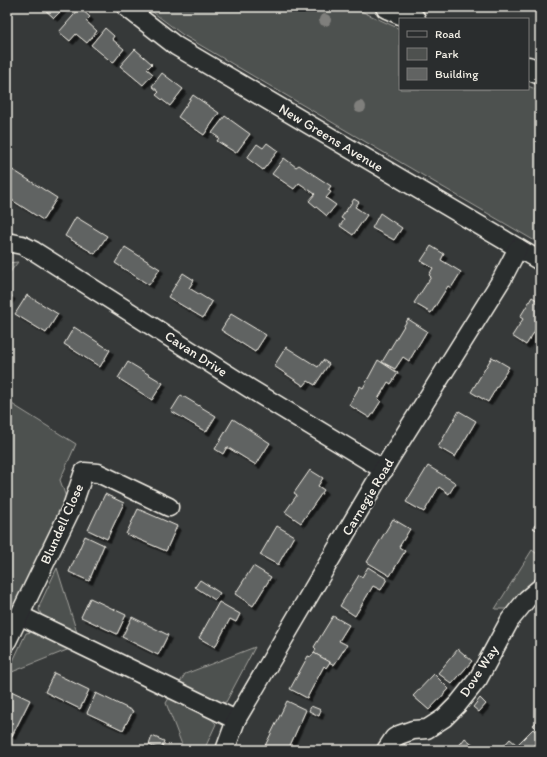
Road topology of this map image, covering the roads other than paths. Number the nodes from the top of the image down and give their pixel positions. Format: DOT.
graph roads {
  1 [pos="126,7"];
  2 [pos="390,8"];
  3 [pos="412,18"];
  4 [pos="529,68"];
  5 [pos="540,73"];
  6 [pos="7,242"];
  7 [pos="518,248"];
  8 [pos="540,261"];
  9 [pos="384,470"];
  10 [pos="169,507"];
  11 [pos="540,588"];
  12 [pos="19,615"];
  13 [pos="7,641"];
  14 [pos="236,720"];
  15 [pos="225,750"];
  16 [pos="386,750"];
  1 -- 7 [label="street, New Greens Avenue"];
  2 -- 3 [label="main road"];
  4 -- 5 [label="main road"];
  6 -- 9 [label="street, Cavan Drive"];
  7 -- 8 [label="street, New Greens Avenue"];
  7 -- 9 [label="street, Carnegie Road"];
  9 -- 14 [label="street, Carnegie Road"];
  10 -- 12 [label="street, Blundell Close"];
  11 -- 16 [label="street, Dove Way"];
  12 -- 13 [label="street, Blundell Close"];
  12 -- 14 [label="street"];
  14 -- 15 [label="street, Carnegie Road"];
}
